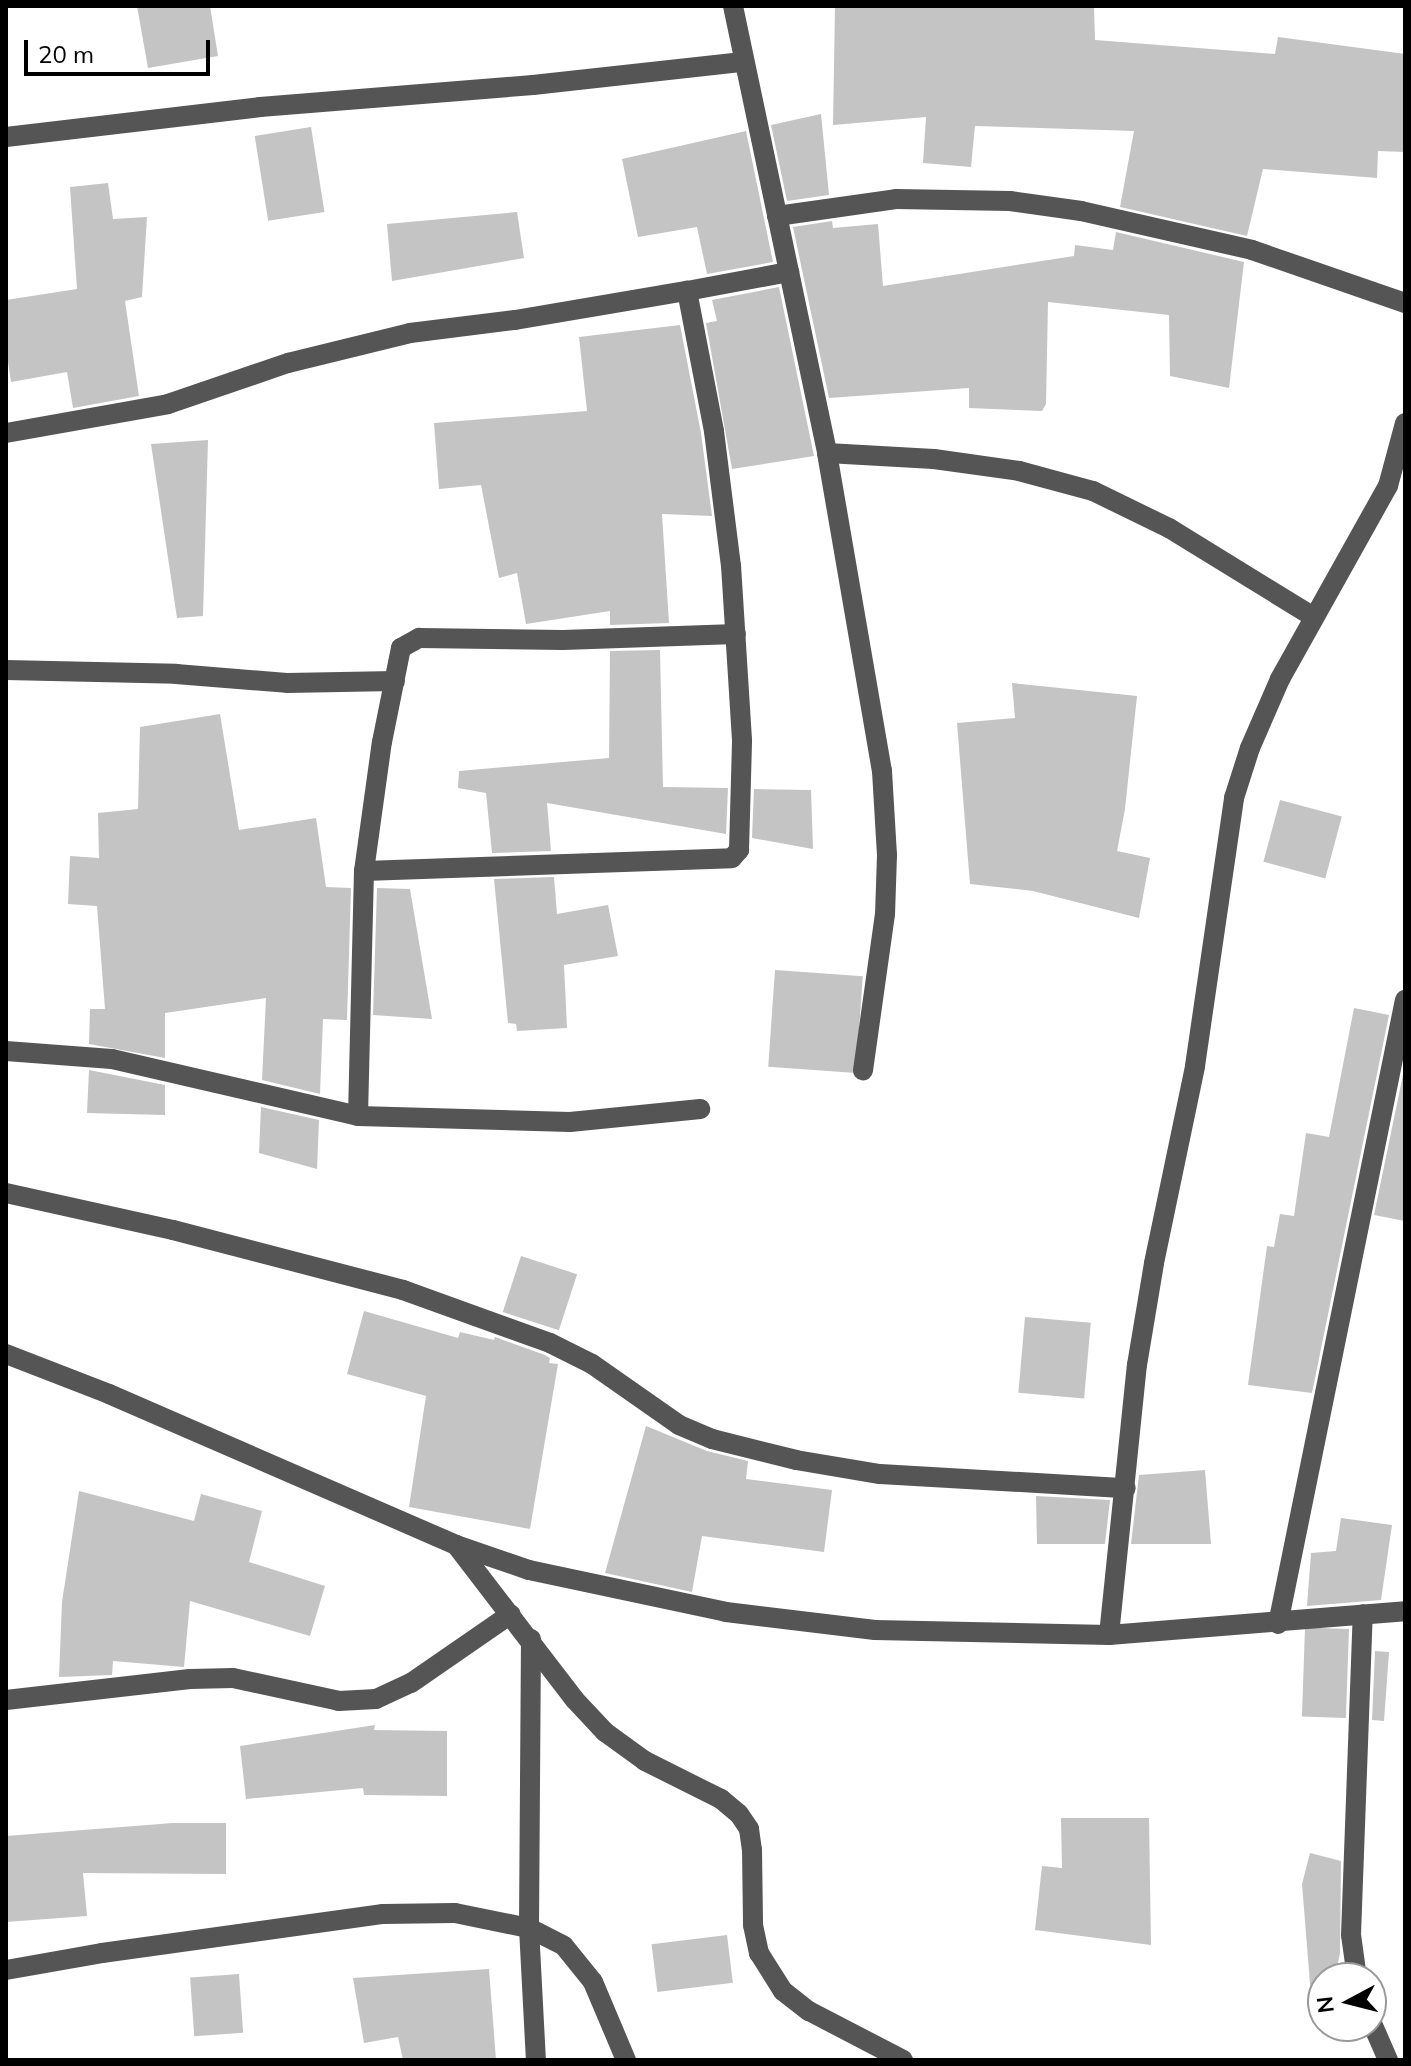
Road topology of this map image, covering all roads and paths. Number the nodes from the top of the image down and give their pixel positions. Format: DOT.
graph roads {
  1 [pos="733,6"];
  2 [pos="743,62"];
  3 [pos="6,137"];
  4 [pos="777,216"];
  5 [pos="789,272"];
  6 [pos="687,291"];
  7 [pos="1405,303"];
  8 [pos="1405,423"];
  9 [pos="6,433"];
  10 [pos="827,453"];
  11 [pos="1312,616"];
  12 [pos="736,634"];
  13 [pos="6,670"];
  14 [pos="395,681"];
  15 [pos="364,871"];
  16 [pos="1405,1000"];
  17 [pos="6,1051"];
  18 [pos="863,1070"];
  19 [pos="700,1109"];
  20 [pos="358,1116"];
  21 [pos="6,1193"];
  22 [pos="6,1354"];
  23 [pos="1126,1488"];
  24 [pos="456,1545"];
  25 [pos="1405,1611"];
  26 [pos="511,1614"];
  27 [pos="1363,1614"];
  28 [pos="1278,1624"];
  29 [pos="1109,1635"];
  30 [pos="531,1639"];
  31 [pos="6,1700"];
  32 [pos="529,1928"];
  33 [pos="1355,1962"];
  34 [pos="6,1970"];
  35 [pos="536,2060"];
  36 [pos="626,2060"];
  37 [pos="903,2060"];
  1 -- 2 [label="street"];
  2 -- 3 [label="street"];
  2 -- 4 [label="street"];
  4 -- 5 [label="street"];
  4 -- 7 [label="street"];
  5 -- 6 [label="street"];
  5 -- 10 [label="street"];
  6 -- 9 [label="street"];
  6 -- 12 [label="street"];
  8 -- 11 [label="street"];
  10 -- 11 [label="street"];
  10 -- 18 [label="street"];
  11 -- 23 [label="street"];
  12 -- 14 [label="street"];
  12 -- 15 [label="street"];
  13 -- 14 [label="street"];
  14 -- 15 [label="street"];
  15 -- 20 [label="street"];
  16 -- 28 [label="street"];
  17 -- 20 [label="street"];
  19 -- 20 [label="street"];
  21 -- 23 [label="street"];
  22 -- 24 [label="street"];
  23 -- 29 [label="street"];
  24 -- 26 [label="street"];
  24 -- 29 [label="street"];
  25 -- 27 [label="street"];
  26 -- 30 [label="street"];
  26 -- 31 [label="street"];
  27 -- 28 [label="street"];
  27 -- 33 [label="street"];
  28 -- 29 [label="street"];
  30 -- 32 [label="street"];
  30 -- 37 [label="street"];
  32 -- 34 [label="street"];
  32 -- 35 [label="street"];
  32 -- 36 [label="street"];
}
